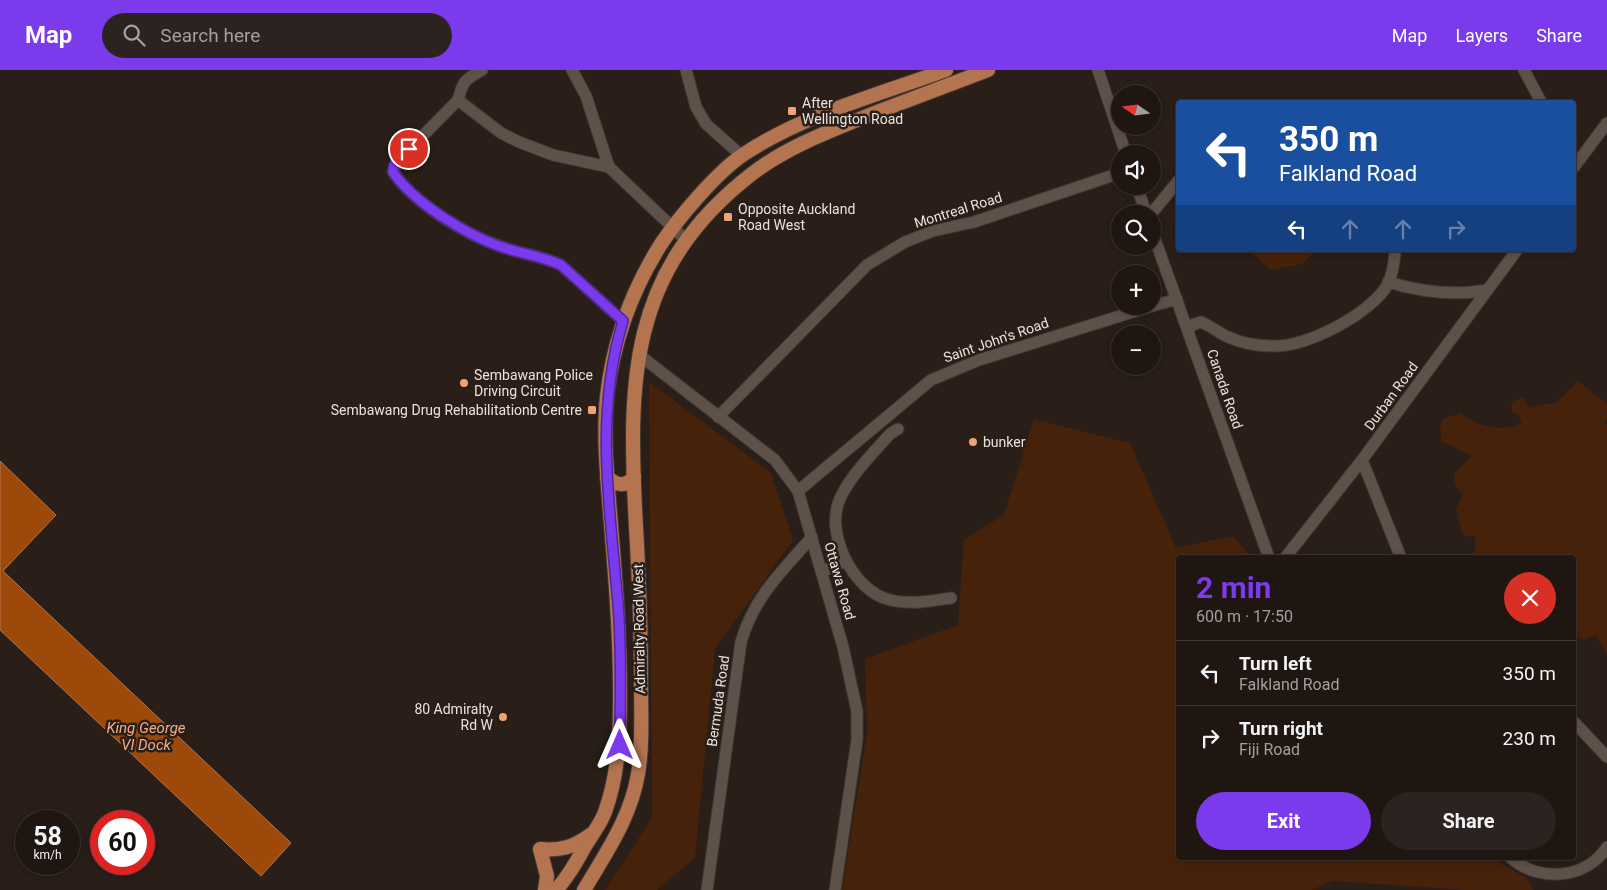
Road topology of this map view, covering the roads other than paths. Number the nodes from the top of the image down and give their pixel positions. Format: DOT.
graph roads {
  1 [pos="482,70"];
  2 [pos="572,70"];
  3 [pos="686,70"];
  4 [pos="988,70"];
  5 [pos="1098,70"];
  6 [pos="1524,70"];
  7 [pos="944,71"];
  8 [pos="458,100"];
  9 [pos="1540,100"];
  10 [pos="1607,123"];
  11 [pos="1123,145"];
  12 [pos="742,156"];
  13 [pos="1576,165"];
  14 [pos="609,167"];
  15 [pos="1111,176"];
  16 [pos="1176,184"];
  17 [pos="1158,205"];
  18 [pos="671,228"];
  19 [pos="687,240"];
  20 [pos="1394,252"];
  21 [pos="1516,252"];
  22 [pos="1161,255"];
  23 [pos="1388,282"];
  24 [pos="1487,290"];
  25 [pos="1177,299"];
  26 [pos="1161,303"];
  27 [pos="1123,315"];
  28 [pos="623,321"];
  29 [pos="1190,330"];
  30 [pos="638,354"];
  31 [pos="718,416"];
  32 [pos="898,429"];
  33 [pos="865,436"];
  34 [pos="870,457"];
  35 [pos="1362,460"];
  36 [pos="607,477"];
  37 [pos="634,477"];
  38 [pos="798,491"];
  39 [pos="635,500"];
  40 [pos="609,501"];
  41 [pos="812,537"];
  42 [pos="1269,555"];
  43 [pos="1287,555"];
  44 [pos="1399,555"];
  45 [pos="846,561"];
  46 [pos="823,571"];
  47 [pos="638,584"];
  48 [pos="952,598"];
  49 [pos="618,608"];
  50 [pos="1576,724"];
  51 [pos="1607,757"];
  52 [pos="593,833"];
  53 [pos="1607,847"];
  54 [pos="1514,860"];
  55 [pos="566,879"];
  56 [pos="545,890"];
  57 [pos="556,890"];
  58 [pos="575,890"];
  59 [pos="584,890"];
  60 [pos="707,890"];
  61 [pos="835,890"];
  1 -- 8 [label="street"];
  2 -- 14 [label="street"];
  3 -- 12 [label="street"];
  4 -- 19 [label="main road, Admiralty Road West"];
  5 -- 11 [label="street"];
  6 -- 9 [label="street"];
  7 -- 12 [label="main road, Admiralty Road West"];
  8 -- 14 [label="street"];
  8 -- 28 [label="street"];
  10 -- 13 [label="street"];
  12 -- 18 [label="main road, Admiralty Road West"];
  14 -- 18 [label="street"];
  15 -- 31 [label="street, Montreal Road"];
  16 -- 17 [label="street"];
  18 -- 19 [label="street"];
  18 -- 28 [label="main road, Admiralty Road West"];
  19 -- 30 [label="main road, Admiralty Road West"];
  20 -- 23 [label="street"];
  21 -- 24 [label="street, Durban Road"];
  22 -- 25 [label="street, Canada Road"];
  23 -- 24 [label="street"];
  23 -- 29 [label="street"];
  24 -- 35 [label="street, Durban Road"];
  25 -- 26 [label="street, Saint John's Road"];
  25 -- 29 [label="street, Canada Road"];
  27 -- 33 [label="street, Saint John's Road"];
  28 -- 36 [label="main road, Admiralty Road West"];
  29 -- 42 [label="street, Canada Road"];
  30 -- 31 [label="street, Ottawa Road"];
  30 -- 37 [label="main road, Admiralty Road West"];
  31 -- 38 [label="street, Ottawa Road"];
  32 -- 34 [label="street"];
  33 -- 34 [label="street"];
  33 -- 38 [label="street, Saint John's Road"];
  34 -- 45 [label="street"];
  35 -- 43 [label="street, Durban Road"];
  35 -- 44 [label="street"];
  36 -- 37 [label="main road"];
  36 -- 40 [label="main road, Admiralty Road West"];
  37 -- 39 [label="main road, Admiralty Road West"];
  38 -- 41 [label="street, Ottawa Road"];
  39 -- 40 [label="main road"];
  39 -- 47 [label="main road, Admiralty Road West"];
  40 -- 49 [label="main road, Admiralty Road West"];
  41 -- 46 [label="street, Ottawa Road"];
  41 -- 60 [label="street, Bermuda Road"];
  45 -- 46 [label="street"];
  45 -- 48 [label="street"];
  46 -- 61 [label="street, Ottawa Road"];
  47 -- 49 [label="main road"];
  47 -- 59 [label="main road, Admiralty Road West"];
  49 -- 52 [label="main road, Admiralty Road West"];
  50 -- 51 [label="street"];
  52 -- 55 [label="main road, Admiralty Road West"];
  52 -- 56 [label="main road"];
  53 -- 54 [label="street"];
  55 -- 57 [label="main road, Admiralty Road West"];
  55 -- 58 [label="main road"];
}
